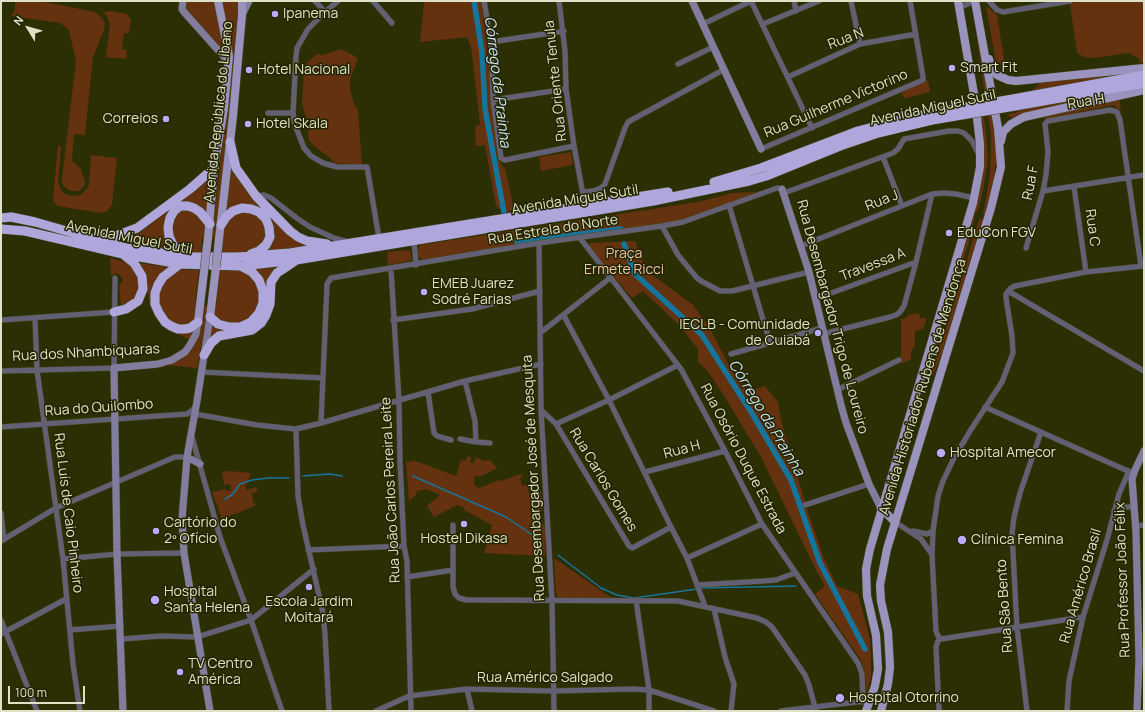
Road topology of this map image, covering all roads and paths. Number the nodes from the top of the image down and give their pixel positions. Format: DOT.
graph roads {
  1 [pos="183,1"];
  2 [pos="218,1"];
  3 [pos="242,1"];
  4 [pos="249,1"];
  5 [pos="315,1"];
  6 [pos="338,1"];
  7 [pos="373,1"];
  8 [pos="484,1"];
  9 [pos="559,1"];
  10 [pos="692,1"];
  11 [pos="794,1"];
  12 [pos="819,1"];
  13 [pos="850,1"];
  14 [pos="910,1"];
  15 [pos="974,1"];
  16 [pos="989,1"];
  17 [pos="1023,1"];
  18 [pos="1070,1"];
  19 [pos="958,4"];
  20 [pos="1024,8"];
  21 [pos="796,11"];
  22 [pos="325,12"];
  23 [pos="242,15"];
  24 [pos="392,23"];
  25 [pos="703,24"];
  26 [pos="763,24"];
  27 [pos="564,32"];
  28 [pos="916,34"];
  29 [pos="981,35"];
  30 [pos="491,42"];
  31 [pos="860,44"];
  32 [pos="713,47"];
  33 [pos="228,64"];
  34 [pos="678,64"];
  35 [pos="1144,68"];
  36 [pos="723,70"];
  37 [pos="1144,74"];
  38 [pos="788,77"];
  39 [pos="1144,83"];
  40 [pos="566,89"];
  41 [pos="1144,90"];
  42 [pos="493,100"];
  43 [pos="1014,102"];
  44 [pos="268,113"];
  45 [pos="293,113"];
  46 [pos="1046,122"];
  47 [pos="812,128"];
  48 [pos="230,142"];
  49 [pos="574,146"];
  50 [pos="1000,146"];
  51 [pos="761,149"];
  52 [pos="883,157"];
  53 [pos="980,167"];
  54 [pos="214,168"];
  55 [pos="764,172"];
  56 [pos="1144,175"];
  57 [pos="1128,179"];
  58 [pos="1074,187"];
  59 [pos="783,191"];
  60 [pos="1043,191"];
  61 [pos="583,192"];
  62 [pos="932,194"];
  63 [pos="256,196"];
  64 [pos="974,198"];
  65 [pos="585,205"];
  66 [pos="729,205"];
  67 [pos="902,206"];
  68 [pos="1,216"];
  69 [pos="210,224"];
  70 [pos="221,225"];
  71 [pos="662,226"];
  72 [pos="1,228"];
  73 [pos="87,237"];
  74 [pos="379,238"];
  75 [pos="580,238"];
  76 [pos="414,241"];
  77 [pos="350,243"];
  78 [pos="539,243"];
  79 [pos="340,245"];
  80 [pos="801,246"];
  81 [pos="1026,248"];
  82 [pos="123,254"];
  83 [pos="196,257"];
  84 [pos="296,260"];
  85 [pos="242,261"];
  86 [pos="916,262"];
  87 [pos="180,264"];
  88 [pos="416,265"];
  89 [pos="1142,266"];
  90 [pos="391,269"];
  91 [pos="809,272"];
  92 [pos="1086,272"];
  93 [pos="115,278"];
  94 [pos="610,278"];
  95 [pos="753,286"];
  96 [pos="540,291"];
  97 [pos="1008,291"];
  98 [pos="815,300"];
  99 [pos="114,312"];
  100 [pos="564,316"];
  101 [pos="210,317"];
  102 [pos="35,318"];
  103 [pos="1,320"];
  104 [pos="393,320"];
  105 [pos="198,322"];
  106 [pos="823,331"];
  107 [pos="540,334"];
  108 [pos="770,343"];
  109 [pos="731,354"];
  110 [pos="204,355"];
  111 [pos="899,360"];
  112 [pos="541,364"];
  113 [pos="678,365"];
  114 [pos="114,368"];
  115 [pos="38,370"];
  116 [pos="1,371"];
  117 [pos="1144,371"];
  118 [pos="202,372"];
  119 [pos="323,378"];
  120 [pos="465,381"];
  121 [pos="837,390"];
  122 [pos="428,392"];
  123 [pos="609,400"];
  124 [pos="399,401"];
  125 [pos="985,407"];
  126 [pos="541,410"];
  127 [pos="196,411"];
  128 [pos="115,420"];
  129 [pos="321,423"];
  130 [pos="44,424"];
  131 [pos="556,424"];
  132 [pos="1,427"];
  133 [pos="296,429"];
  134 [pos="1041,432"];
  135 [pos="191,435"];
  136 [pos="460,439"];
  137 [pos="451,440"];
  138 [pos="476,442"];
  139 [pos="490,443"];
  140 [pos="725,451"];
  141 [pos="1144,451"];
  142 [pos="187,457"];
  143 [pos="200,464"];
  144 [pos="645,472"];
  145 [pos="1131,472"];
  146 [pos="117,481"];
  147 [pos="869,484"];
  148 [pos="886,494"];
  149 [pos="874,496"];
  150 [pos="805,504"];
  151 [pos="1133,507"];
  152 [pos="56,508"];
  153 [pos="881,508"];
  154 [pos="1114,511"];
  155 [pos="1,513"];
  156 [pos="895,522"];
  157 [pos="762,524"];
  158 [pos="453,525"];
  159 [pos="1144,525"];
  160 [pos="1135,526"];
  161 [pos="671,527"];
  162 [pos="910,531"];
  163 [pos="933,531"];
  164 [pos="2,541"];
  165 [pos="404,546"];
  166 [pos="308,550"];
  167 [pos="184,553"];
  168 [pos="117,554"];
  169 [pos="932,555"];
  170 [pos="688,558"];
  171 [pos="63,559"];
  172 [pos="314,569"];
  173 [pos="453,570"];
  174 [pos="795,573"];
  175 [pos="407,577"];
  176 [pos="699,590"];
  177 [pos="66,599"];
  178 [pos="636,600"];
  179 [pos="552,601"];
  180 [pos="695,604"];
  181 [pos="705,606"];
  182 [pos="714,609"];
  183 [pos="1083,617"];
  184 [pos="1,620"];
  185 [pos="251,620"];
  186 [pos="121,626"];
  187 [pos="1017,627"];
  188 [pos="70,630"];
  189 [pos="4,632"];
  190 [pos="197,637"];
  191 [pos="941,638"];
  192 [pos="121,639"];
  193 [pos="467,690"];
  194 [pos="553,690"];
  195 [pos="649,690"];
  196 [pos="409,696"];
  197 [pos="867,701"];
  198 [pos="815,709"];
  199 [pos="37,711"];
  200 [pos="80,711"];
  201 [pos="123,711"];
  202 [pos="210,711"];
  203 [pos="282,711"];
  204 [pos="329,711"];
  205 [pos="376,711"];
  206 [pos="410,711"];
  207 [pos="472,711"];
  208 [pos="554,711"];
  209 [pos="649,711"];
  210 [pos="714,711"];
  211 [pos="731,711"];
  212 [pos="781,711"];
  213 [pos="866,711"];
  214 [pos="881,711"];
  215 [pos="939,711"];
  216 [pos="1027,711"];
  217 [pos="1067,711"];
  218 [pos="1136,711"];
  1 -- 33 [label="street"];
  2 -- 33 [label="main road, Avenida República do Líbano"];
  3 -- 23 [label="main road, Avenida República do Líbano"];
  4 -- 23 [label="street"];
  5 -- 22 [label="street"];
  6 -- 22 [label="street"];
  7 -- 24 [label="street"];
  8 -- 30 [label="street"];
  9 -- 27 [label="street, Rua Oriente Tenula"];
  10 -- 25 [label="street"];
  11 -- 21 [label="street"];
  12 -- 21 [label="street"];
  13 -- 31 [label="street"];
  14 -- 28 [label="street"];
  15 -- 19 [label="street"];
  15 -- 29 [label="main road, Avenida Historiador Rubens de Mendonça"];
  16 -- 20 [label="street"];
  17 -- 20 [label="street"];
  18 -- 20 [label="street"];
  19 -- 53 [label="main road, Avenida Historiador Rubens de Mendonça"];
  21 -- 26 [label="street"];
  22 -- 45 [label="street"];
  23 -- 48 [label="main road, Avenida República do Líbano"];
  25 -- 26 [label="street"];
  25 -- 32 [label="street"];
  26 -- 38 [label="street"];
  27 -- 30 [label="street"];
  27 -- 40 [label="street, Rua Oriente Tenula"];
  28 -- 31 [label="street, Rua N"];
  28 -- 47 [label="street, Rua Guilherme Victorino"];
  29 -- 35 [label="main road"];
  29 -- 50 [label="main road, Avenida Historiador Rubens de Mendonça"];
  30 -- 42 [label="street"];
  31 -- 38 [label="street, Rua N"];
  32 -- 34 [label="street"];
  32 -- 36 [label="street"];
  33 -- 54 [label="main road, Avenida República do Líbano"];
  36 -- 51 [label="street"];
  36 -- 61 [label="street"];
  37 -- 43 [label="highway, Avenida Miguel Sutil"];
  38 -- 47 [label="street"];
  39 -- 43 [label="highway, Avenida Miguel Sutil"];
  40 -- 42 [label="street"];
  40 -- 49 [label="street, Rua Oriente Tenula"];
  41 -- 50 [label="main road"];
  42 -- 49 [label="street"];
  43 -- 55 [label="highway, Avenida Miguel Sutil, bridge"];
  44 -- 45 [label="street"];
  45 -- 74 [label="street"];
  46 -- 57 [label="street, Rua H"];
  46 -- 60 [label="street, Rua F"];
  47 -- 51 [label="street, Rua Guilherme Victorino"];
  48 -- 63 [label="highway"];
  48 -- 70 [label="main road, Avenida República do Líbano"];
  49 -- 61 [label="street, Rua Oriente Tenula"];
  50 -- 156 [label="main road, Avenida Historiador Rubens de Mendonça"];
  52 -- 53 [label="street, Rua Estrela do Norte"];
  52 -- 59 [label="street, Rua Estrela do Norte"];
  52 -- 67 [label="street"];
  53 -- 64 [label="main road, Avenida Historiador Rubens de Mendonça"];
  54 -- 69 [label="main road, Avenida República do Líbano"];
  54 -- 73 [label="highway"];
  55 -- 65 [label="highway, Avenida Miguel Sutil"];
  55 -- 76 [label="highway, Avenida Miguel Sutil"];
  56 -- 57 [label="street"];
  57 -- 58 [label="street"];
  57 -- 89 [label="street, Rua H"];
  58 -- 60 [label="street"];
  58 -- 92 [label="street, Rua C"];
  59 -- 66 [label="street, Rua Estrela do Norte"];
  59 -- 80 [label="street, Rua Desembargador Trigo de Loureiro"];
  60 -- 81 [label="street, Rua F"];
  61 -- 65 [label="street, Rua Oriente Tenula"];
  62 -- 64 [label="street, Rua J"];
  62 -- 67 [label="street, Rua J"];
  62 -- 86 [label="street"];
  63 -- 77 [label="street"];
  63 -- 79 [label="highway"];
  64 -- 148 [label="main road, Avenida Historiador Rubens de Mendonça"];
  65 -- 74 [label="highway, Avenida Miguel Sutil"];
  66 -- 71 [label="street, Rua Estrela do Norte"];
  66 -- 95 [label="street"];
  67 -- 80 [label="street, Rua J"];
  68 -- 73 [label="highway, Avenida Miguel Sutil"];
  69 -- 83 [label="highway"];
  69 -- 105 [label="main road, Avenida República do Líbano, bridge"];
  70 -- 85 [label="highway"];
  70 -- 101 [label="main road, Avenida República do Líbano, bridge"];
  71 -- 75 [label="street, Rua Estrela do Norte"];
  71 -- 95 [label="street"];
  72 -- 82 [label="highway, Avenida Miguel Sutil"];
  73 -- 83 [label="highway, Avenida Miguel Sutil"];
  74 -- 77 [label="highway, Avenida Miguel Sutil"];
  75 -- 78 [label="street, Rua Estrela do Norte"];
  75 -- 94 [label="street, Rua Osório Duque Estrada"];
  76 -- 84 [label="highway, Avenida Miguel Sutil"];
  76 -- 88 [label="street"];
  77 -- 79 [label="highway, Avenida Miguel Sutil"];
  78 -- 88 [label="street, Rua Estrela do Norte"];
  78 -- 96 [label="street, Rua Desembargador José de Mesquita"];
  79 -- 85 [label="highway, Avenida Miguel Sutil"];
  80 -- 91 [label="street, Rua Desembargador Trigo de Loureiro"];
  82 -- 87 [label="highway, Avenida Miguel Sutil"];
  82 -- 99 [label="highway"];
  83 -- 85 [label="highway, Avenida Miguel Sutil"];
  84 -- 85 [label="highway, Avenida Miguel Sutil"];
  84 -- 110 [label="highway"];
  85 -- 87 [label="highway, Avenida Miguel Sutil"];
  85 -- 101 [label="highway"];
  86 -- 98 [label="street, Travessa A"];
  86 -- 106 [label="street"];
  87 -- 105 [label="highway"];
  88 -- 90 [label="street, Rua Estrela do Norte"];
  89 -- 92 [label="street"];
  90 -- 104 [label="street, Rua João Carlos Pereira Leite"];
  90 -- 119 [label="street, Rua Estrela do Norte"];
  91 -- 95 [label="street"];
  91 -- 98 [label="street, Rua Desembargador Trigo de Loureiro"];
  92 -- 97 [label="street"];
  93 -- 99 [label="street"];
  94 -- 100 [label="street"];
  94 -- 113 [label="street, Rua Osório Duque Estrada"];
  95 -- 108 [label="street"];
  96 -- 104 [label="street"];
  96 -- 107 [label="street, Rua Desembargador José de Mesquita"];
  97 -- 117 [label="street"];
  97 -- 125 [label="street"];
  98 -- 106 [label="street, Rua Desembargador Trigo de Loureiro"];
  99 -- 102 [label="street"];
  99 -- 114 [label="street"];
  100 -- 107 [label="street"];
  100 -- 123 [label="street"];
  101 -- 110 [label="street"];
  102 -- 103 [label="street"];
  102 -- 115 [label="street, Rua Luís de Caio Pinheiro"];
  104 -- 124 [label="street, Rua João Carlos Pereira Leite"];
  105 -- 114 [label="street, Rua dos Nhambiquaras"];
  106 -- 108 [label="street"];
  106 -- 121 [label="street, Rua Desembargador Trigo de Loureiro"];
  107 -- 112 [label="street, Rua Desembargador José de Mesquita"];
  108 -- 109 [label="street"];
  110 -- 118 [label="street"];
  111 -- 121 [label="street"];
  112 -- 120 [label="street"];
  112 -- 126 [label="street, Rua Desembargador José de Mesquita"];
  113 -- 123 [label="street"];
  113 -- 140 [label="street, Rua Osório Duque Estrada"];
  114 -- 115 [label="street, Rua dos Nhambiquaras"];
  114 -- 128 [label="street"];
  115 -- 116 [label="street, Rua dos Nhambiquaras"];
  115 -- 130 [label="street, Rua Luís de Caio Pinheiro"];
  118 -- 119 [label="street"];
  118 -- 127 [label="street"];
  119 -- 129 [label="street"];
  120 -- 122 [label="street"];
  120 -- 138 [label="street"];
  121 -- 147 [label="street, Rua Desembargador Trigo de Loureiro"];
  122 -- 124 [label="street"];
  122 -- 137 [label="street"];
  123 -- 131 [label="street"];
  123 -- 144 [label="street"];
  124 -- 129 [label="street"];
  124 -- 165 [label="street, Rua João Carlos Pereira Leite"];
  125 -- 134 [label="street"];
  125 -- 163 [label="street"];
  126 -- 131 [label="street, Rua Carlos Gomes"];
  126 -- 179 [label="street, Rua Desembargador José de Mesquita"];
  127 -- 128 [label="street, Rua do Quilombo"];
  127 -- 133 [label="street"];
  127 -- 135 [label="street"];
  128 -- 130 [label="street, Rua do Quilombo"];
  128 -- 146 [label="street"];
  129 -- 133 [label="street"];
  130 -- 132 [label="street, Rua do Quilombo"];
  130 -- 152 [label="street, Rua Luís de Caio Pinheiro"];
  131 -- 161 [label="street, Rua Carlos Gomes"];
  133 -- 166 [label="street"];
  134 -- 145 [label="street"];
  134 -- 187 [label="street, Rua São Bento"];
  135 -- 142 [label="street"];
  135 -- 143 [label="street"];
  136 -- 138 [label="street"];
  138 -- 139 [label="street"];
  140 -- 144 [label="street, Rua H"];
  140 -- 157 [label="street, Rua Osório Duque Estrada"];
  141 -- 145 [label="street, Rua Professor João Félix"];
  142 -- 143 [label="street"];
  142 -- 146 [label="street"];
  142 -- 167 [label="street"];
  143 -- 185 [label="street"];
  144 -- 161 [label="street"];
  145 -- 151 [label="street, Rua Professor João Félix"];
  145 -- 154 [label="street, Rua Américo Brasil"];
  146 -- 152 [label="street"];
  146 -- 168 [label="street"];
  147 -- 149 [label="street, Rua Desembargador Trigo de Loureiro"];
  147 -- 150 [label="street"];
  148 -- 149 [label="street"];
  148 -- 153 [label="main road, Avenida Historiador Rubens de Mendonça"];
  149 -- 153 [label="street, Rua Desembargador Trigo de Loureiro"];
  151 -- 154 [label="street"];
  151 -- 160 [label="street, Rua Professor João Félix"];
  152 -- 164 [label="street"];
  152 -- 171 [label="street, Rua Luís de Caio Pinheiro"];
  153 -- 156 [label="main road"];
  153 -- 197 [label="main road, Avenida Historiador Rubens de Mendonça"];
  154 -- 183 [label="street, Rua Américo Brasil"];
  155 -- 164 [label="street"];
  156 -- 162 [label="street"];
  156 -- 214 [label="main road, Avenida Historiador Rubens de Mendonça"];
  157 -- 170 [label="street"];
  157 -- 174 [label="street, Rua Osório Duque Estrada"];
  158 -- 173 [label="street"];
  159 -- 160 [label="street"];
  160 -- 218 [label="street, Rua Professor João Félix"];
  161 -- 170 [label="street"];
  162 -- 163 [label="street"];
  162 -- 169 [label="street"];
  163 -- 169 [label="street"];
  165 -- 166 [label="street"];
  165 -- 175 [label="street, Rua João Carlos Pereira Leite"];
  166 -- 172 [label="street"];
  167 -- 168 [label="street"];
  167 -- 190 [label="street"];
  168 -- 171 [label="street"];
  168 -- 186 [label="street"];
  169 -- 191 [label="street"];
  170 -- 176 [label="street"];
  171 -- 177 [label="street, Rua Luís de Caio Pinheiro"];
  172 -- 185 [label="street"];
  172 -- 204 [label="street"];
  173 -- 175 [label="street"];
  173 -- 179 [label="street"];
  174 -- 176 [label="street"];
  174 -- 197 [label="street, Rua Osório Duque Estrada"];
  175 -- 196 [label="street, Rua João Carlos Pereira Leite"];
  176 -- 180 [label="street"];
  176 -- 181 [label="street"];
  177 -- 188 [label="street, Rua Luís de Caio Pinheiro"];
  177 -- 189 [label="street"];
  178 -- 179 [label="street"];
  178 -- 180 [label="street"];
  178 -- 195 [label="street"];
  179 -- 194 [label="street, Rua Desembargador José de Mesquita"];
  180 -- 181 [label="street"];
  181 -- 182 [label="street"];
  182 -- 198 [label="street"];
  182 -- 211 [label="street"];
  183 -- 187 [label="street"];
  183 -- 217 [label="street, Rua Américo Brasil"];
  184 -- 189 [label="street"];
  185 -- 190 [label="street"];
  185 -- 203 [label="street"];
  186 -- 188 [label="street"];
  186 -- 192 [label="street"];
  187 -- 191 [label="street"];
  187 -- 216 [label="street, Rua São Bento"];
  188 -- 200 [label="street, Rua Luís de Caio Pinheiro"];
  189 -- 199 [label="street"];
  190 -- 192 [label="street"];
  190 -- 202 [label="street"];
  191 -- 215 [label="street"];
  192 -- 201 [label="street"];
  193 -- 194 [label="street, Rua Américo Salgado"];
  193 -- 196 [label="street, Rua Américo Salgado"];
  193 -- 207 [label="street"];
  194 -- 195 [label="street, Rua Américo Salgado"];
  194 -- 208 [label="street, Rua Desembargador José de Mesquita"];
  195 -- 209 [label="street"];
  195 -- 210 [label="street, Rua Américo Salgado"];
  196 -- 205 [label="street, Rua Américo Salgado"];
  196 -- 206 [label="street, Rua João Carlos Pereira Leite"];
  197 -- 198 [label="street"];
  197 -- 213 [label="main road, Avenida Historiador Rubens de Mendonça"];
  198 -- 212 [label="street"];
}
